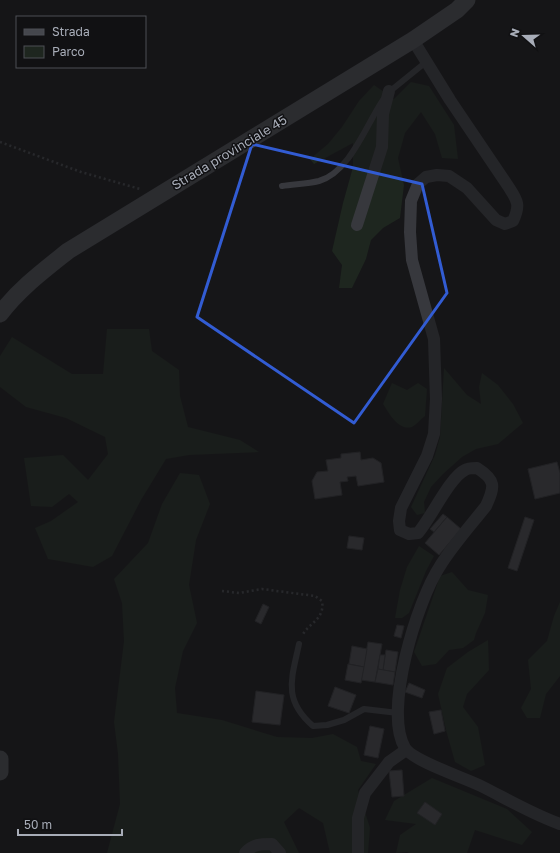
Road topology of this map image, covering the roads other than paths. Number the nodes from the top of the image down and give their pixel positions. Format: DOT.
graph roads {
  1 [pos="467,0"];
  2 [pos="413,40"];
  3 [pos="426,62"];
  4 [pos="390,91"];
  5 [pos="282,186"];
  6 [pos="357,225"];
  7 [pos="0,314"];
  8 [pos="299,644"];
  9 [pos="398,713"];
  10 [pos="406,750"];
  11 [pos="0,758"];
  12 [pos="0,772"];
  13 [pos="560,824"];
  14 [pos="245,853"];
  15 [pos="280,853"];
  16 [pos="358,853"];
  1 -- 2 [label="main road, Strada provinciale 45"];
  2 -- 3 [label="street"];
  2 -- 7 [label="main road, Strada provinciale 45"];
  3 -- 4 [label="lane"];
  3 -- 9 [label="street"];
  4 -- 5 [label="lane"];
  4 -- 6 [label="street"];
  8 -- 9 [label="lane"];
  9 -- 10 [label="street"];
  10 -- 13 [label="street"];
  10 -- 16 [label="street"];
  11 -- 12 [label="main road"];
  14 -- 15 [label="street"];
}
